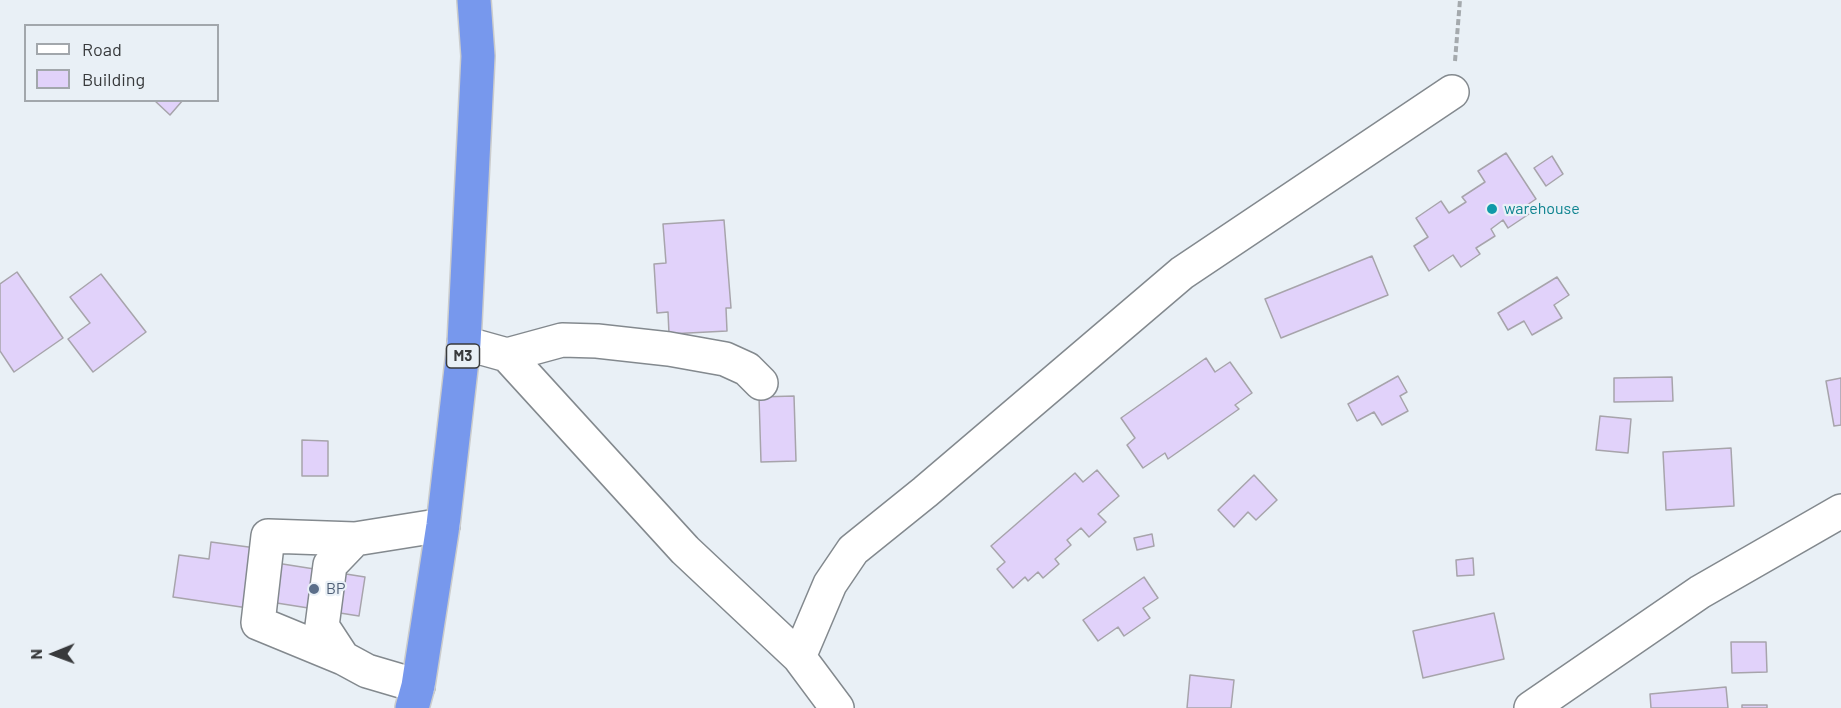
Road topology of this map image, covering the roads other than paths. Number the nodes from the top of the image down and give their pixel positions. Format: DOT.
graph roads {
  1 [pos="474,0"];
  2 [pos="1452,92"];
  3 [pos="464,343"];
  4 [pos="507,355"];
  5 [pos="761,383"];
  6 [pos="1841,511"];
  7 [pos="443,525"];
  8 [pos="355,539"];
  9 [pos="799,657"];
  10 [pos="343,658"];
  11 [pos="415,697"];
  12 [pos="837,708"];
  13 [pos="1531,708"];
  1 -- 3 [label="highway, M3"];
  2 -- 9 [label="street"];
  3 -- 4 [label="street"];
  3 -- 7 [label="highway, M3"];
  4 -- 5 [label="street"];
  4 -- 9 [label="street"];
  6 -- 13 [label="street"];
  7 -- 8 [label="street"];
  7 -- 11 [label="highway, M3"];
  8 -- 10 [label="street"];
  8 -- 10 [label="street"];
  9 -- 12 [label="street"];
  10 -- 11 [label="street"];
}
